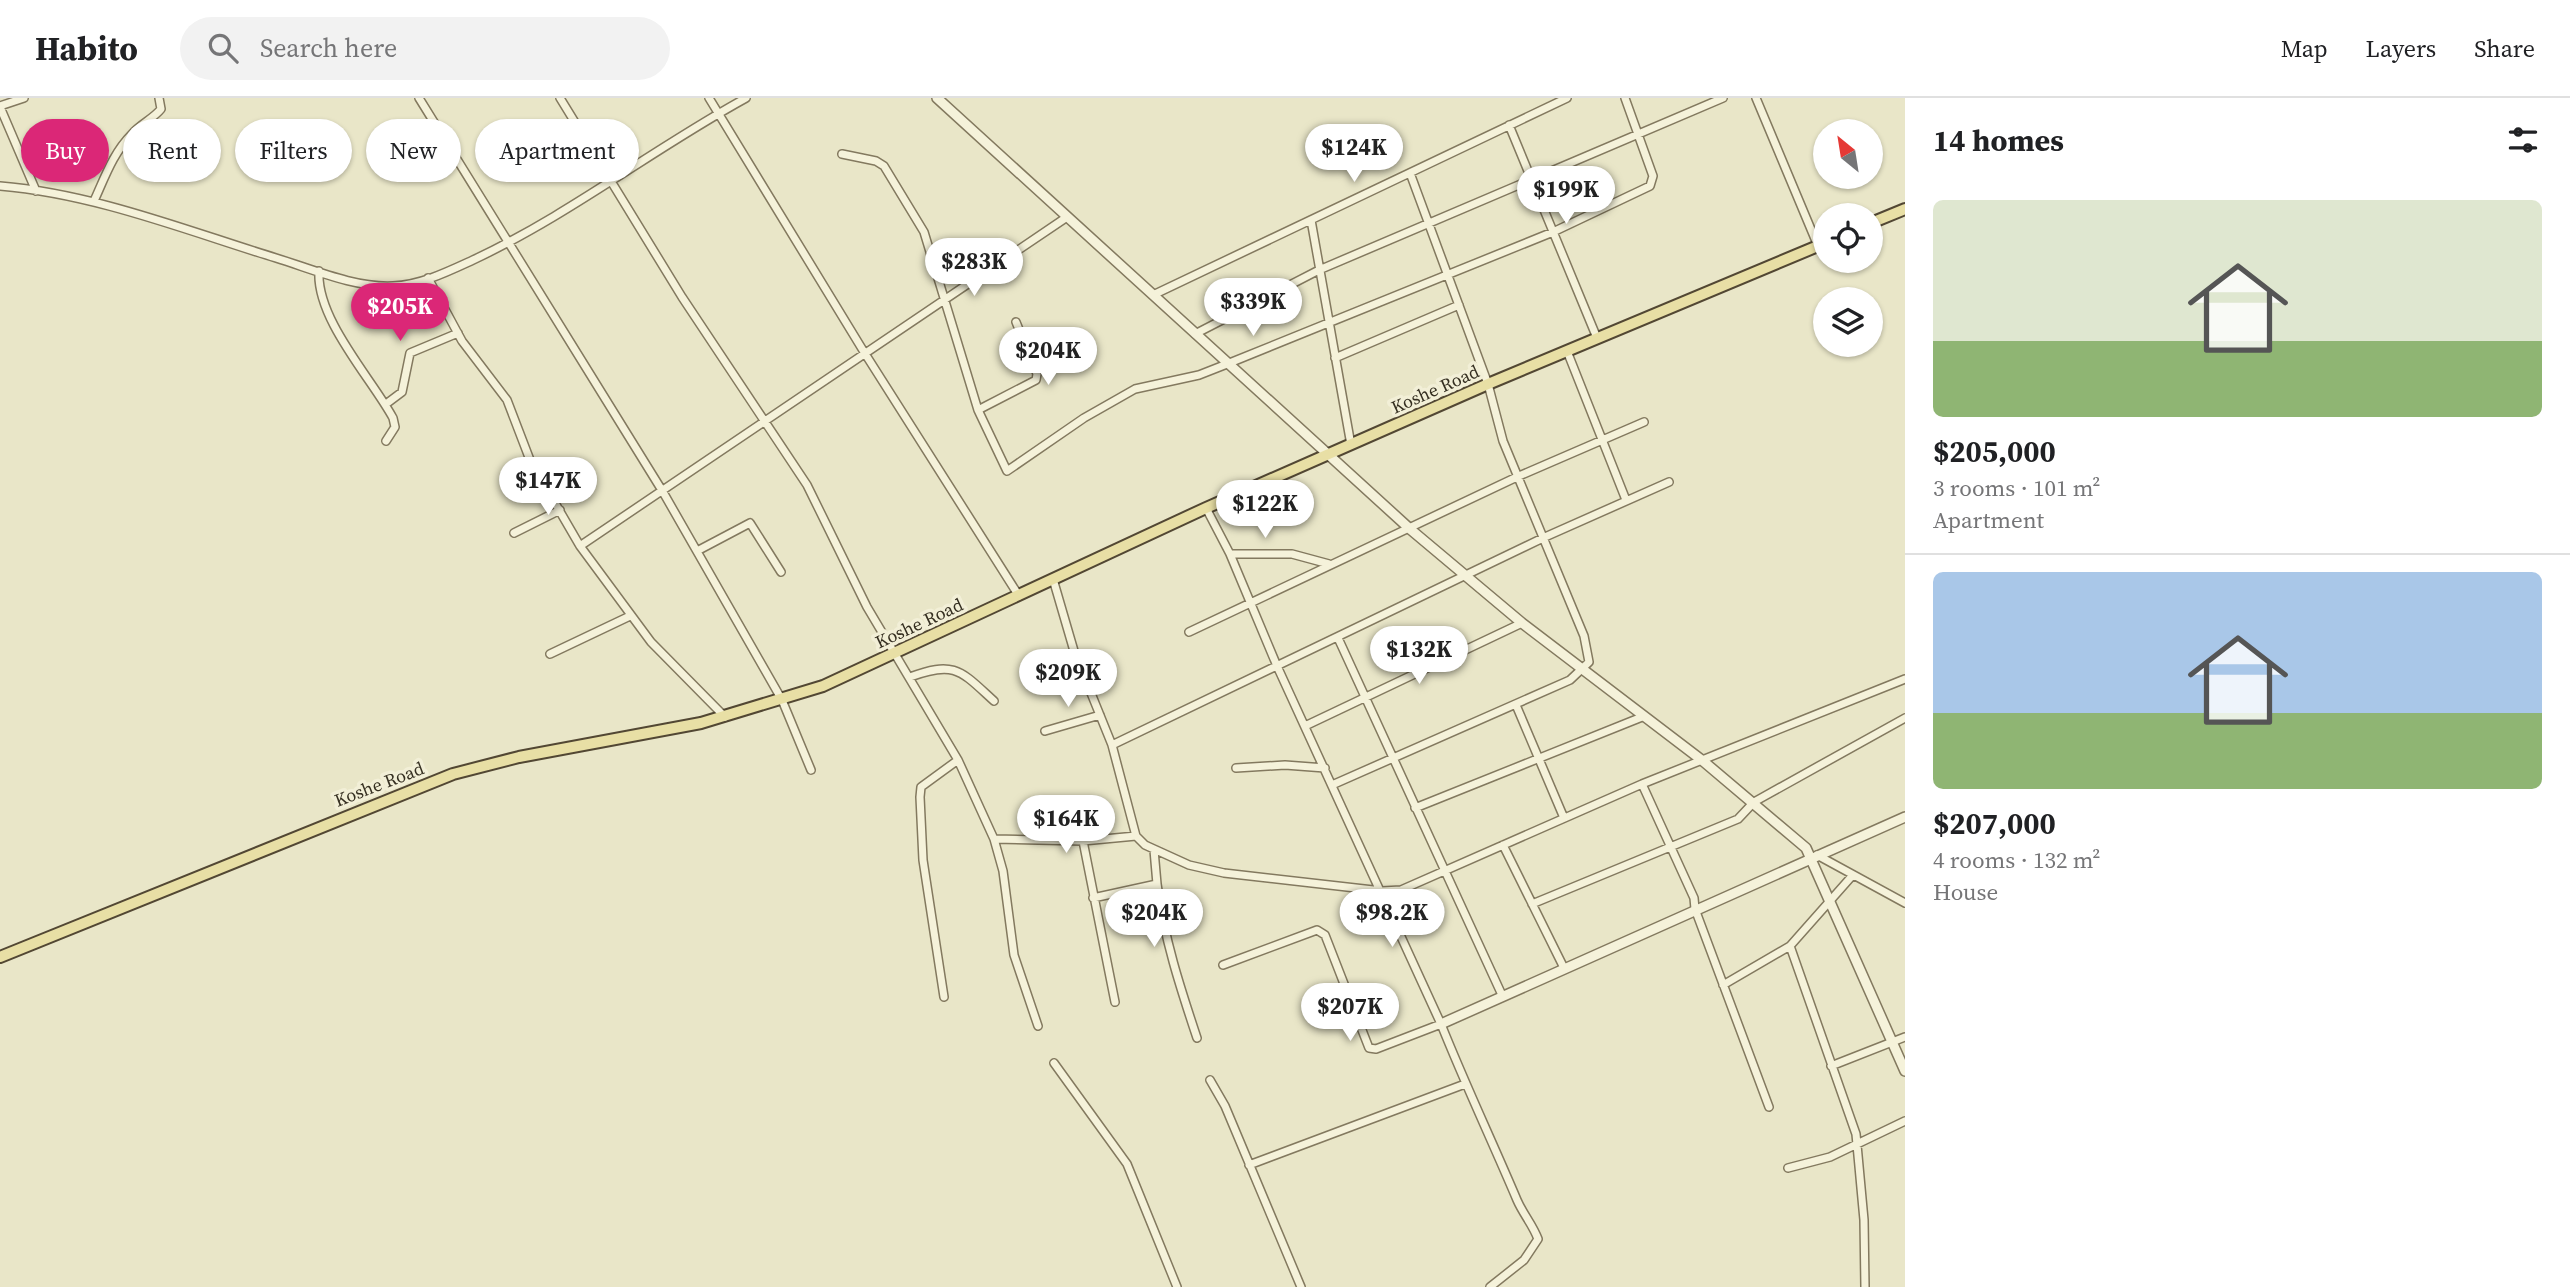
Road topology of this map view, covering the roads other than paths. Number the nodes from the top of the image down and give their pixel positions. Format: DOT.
graph roads {
  1 [pos="24,98"];
  2 [pos="159,98"];
  3 [pos="419,98"];
  4 [pos="560,98"];
  5 [pos="709,98"];
  6 [pos="746,98"];
  7 [pos="937,98"];
  8 [pos="1567,98"];
  9 [pos="1625,98"];
  10 [pos="1723,98"];
  11 [pos="1756,98"];
  12 [pos="0,107"];
  13 [pos="719,113"];
  14 [pos="1510,125"];
  15 [pos="1638,133"];
  16 [pos="842,154"];
  17 [pos="1410,173"];
  18 [pos="1531,179"];
  19 [pos="611,183"];
  20 [pos="0,186"];
  21 [pos="36,191"];
  22 [pos="94,201"];
  23 [pos="1905,209"];
  24 [pos="1067,217"];
  25 [pos="1883,218"];
  26 [pos="1311,220"];
  27 [pos="1431,224"];
  28 [pos="1813,224"];
  29 [pos="1553,232"];
  30 [pos="508,243"];
  31 [pos="1813,248"];
  32 [pos="1319,270"];
  33 [pos="319,271"];
  34 [pos="1447,274"];
  35 [pos="428,278"];
  36 [pos="1153,295"];
  37 [pos="946,300"];
  38 [pos="1459,305"];
  39 [pos="1330,321"];
  40 [pos="1016,322"];
  41 [pos="458,333"];
  42 [pos="1195,334"];
  43 [pos="1597,338"];
  44 [pos="1567,351"];
  45 [pos="864,352"];
  46 [pos="1335,358"];
  47 [pos="1227,364"];
  48 [pos="1488,384"];
  49 [pos="386,404"];
  50 [pos="978,410"];
  51 [pos="765,422"];
  52 [pos="1644,422"];
  53 [pos="1601,440"];
  54 [pos="386,441"];
  55 [pos="1351,445"];
  56 [pos="1330,454"];
  57 [pos="1519,476"];
  58 [pos="1670,482"];
  59 [pos="663,492"];
  60 [pos="1626,500"];
  61 [pos="1206,508"];
  62 [pos="560,510"];
  63 [pos="1410,529"];
  64 [pos="514,533"];
  65 [pos="1545,537"];
  66 [pos="580,546"];
  67 [pos="697,551"];
  68 [pos="1230,554"];
  69 [pos="1329,564"];
  70 [pos="781,572"];
  71 [pos="1466,576"];
  72 [pos="1053,579"];
  73 [pos="1019,596"];
  74 [pos="1250,602"];
  75 [pos="630,616"];
  76 [pos="1522,623"];
  77 [pos="1189,632"];
  78 [pos="1338,638"];
  79 [pos="897,653"];
  80 [pos="550,654"];
  81 [pos="1278,666"];
  82 [pos="1583,671"];
  83 [pos="911,677"];
  84 [pos="1905,679"];
  85 [pos="1365,696"];
  86 [pos="782,700"];
  87 [pos="993,701"];
  88 [pos="1516,705"];
  89 [pos="1100,715"];
  90 [pos="725,717"];
  91 [pos="1642,717"];
  92 [pos="1905,718"];
  93 [pos="1305,726"];
  94 [pos="1045,731"];
  95 [pos="1112,744"];
  96 [pos="1392,757"];
  97 [pos="1539,759"];
  98 [pos="958,760"];
  99 [pos="1703,761"];
  100 [pos="1236,768"];
  101 [pos="1325,768"];
  102 [pos="811,770"];
  103 [pos="1642,784"];
  104 [pos="1332,785"];
  105 [pos="1754,802"];
  106 [pos="1415,808"];
  107 [pos="1905,817"];
  108 [pos="1564,818"];
  109 [pos="1136,836"];
  110 [pos="994,839"];
  111 [pos="1083,841"];
  112 [pos="1503,845"];
  113 [pos="1671,847"];
  114 [pos="1154,850"];
  115 [pos="1814,856"];
  116 [pos="1444,872"];
  117 [pos="1852,876"];
  118 [pos="1157,884"];
  119 [pos="1381,891"];
  120 [pos="1093,898"];
  121 [pos="1830,899"];
  122 [pos="1905,903"];
  123 [pos="1532,904"];
  124 [pos="1695,909"];
  125 [pos="1790,946"];
  126 [pos="0,957"];
  127 [pos="1223,964"];
  128 [pos="1564,968"];
  129 [pos="1723,985"];
  130 [pos="1502,995"];
  131 [pos="944,997"];
  132 [pos="1115,1002"];
  133 [pos="1441,1024"];
  134 [pos="1038,1026"];
  135 [pos="1905,1037"];
  136 [pos="1197,1038"];
  137 [pos="1892,1042"];
  138 [pos="1054,1063"];
  139 [pos="1831,1066"];
  140 [pos="1905,1071"];
  141 [pos="1210,1080"];
  142 [pos="1465,1084"];
  143 [pos="1769,1107"];
  144 [pos="1905,1121"];
  145 [pos="1857,1144"];
  146 [pos="1249,1165"];
  147 [pos="1788,1168"];
  148 [pos="1177,1287"];
  149 [pos="1301,1287"];
  150 [pos="1490,1287"];
  151 [pos="1865,1287"];
  1 -- 12 [label="street"];
  2 -- 22 [label="street"];
  3 -- 30 [label="street"];
  4 -- 19 [label="street"];
  5 -- 13 [label="street"];
  6 -- 13 [label="street"];
  7 -- 24 [label="street"];
  8 -- 14 [label="street"];
  9 -- 15 [label="street"];
  10 -- 15 [label="street"];
  11 -- 28 [label="street"];
  12 -- 21 [label="street"];
  13 -- 19 [label="street"];
  13 -- 45 [label="street"];
  14 -- 17 [label="street"];
  14 -- 18 [label="street"];
  15 -- 18 [label="street"];
  15 -- 29 [label="street"];
  16 -- 37 [label="street"];
  17 -- 26 [label="street"];
  17 -- 27 [label="street"];
  18 -- 27 [label="street"];
  18 -- 29 [label="street"];
  19 -- 30 [label="street"];
  19 -- 51 [label="street"];
  20 -- 21 [label="street"];
  21 -- 22 [label="street"];
  22 -- 33 [label="street"];
  23 -- 25 [label="main road"];
  24 -- 36 [label="street"];
  24 -- 37 [label="street"];
  26 -- 32 [label="street"];
  26 -- 36 [label="street"];
  27 -- 32 [label="street"];
  27 -- 34 [label="street"];
  29 -- 34 [label="street"];
  29 -- 43 [label="street"];
  30 -- 35 [label="street"];
  30 -- 59 [label="street"];
  31 -- 43 [label="main road, Koshe Road"];
  32 -- 39 [label="street"];
  32 -- 42 [label="street"];
  33 -- 35 [label="street"];
  33 -- 49 [label="street"];
  34 -- 38 [label="street"];
  34 -- 39 [label="street"];
  35 -- 41 [label="street"];
  36 -- 42 [label="street"];
  37 -- 45 [label="street"];
  37 -- 50 [label="street"];
  38 -- 46 [label="street"];
  38 -- 48 [label="street"];
  39 -- 46 [label="street"];
  39 -- 47 [label="street"];
  40 -- 50 [label="street"];
  41 -- 49 [label="street"];
  41 -- 62 [label="street"];
  42 -- 47 [label="street"];
  43 -- 44 [label="main road, Koshe Road"];
  44 -- 48 [label="main road, Koshe Road"];
  44 -- 53 [label="street"];
  45 -- 51 [label="street"];
  45 -- 73 [label="street"];
  46 -- 55 [label="street"];
  47 -- 50 [label="street"];
  47 -- 56 [label="street"];
  48 -- 55 [label="main road, Koshe Road"];
  48 -- 57 [label="street"];
  49 -- 54 [label="street"];
  51 -- 59 [label="street"];
  51 -- 79 [label="street"];
  52 -- 53 [label="street"];
  53 -- 57 [label="street"];
  53 -- 60 [label="street"];
  55 -- 56 [label="main road, Koshe Road"];
  56 -- 61 [label="main road, Koshe Road"];
  56 -- 63 [label="street"];
  57 -- 63 [label="street"];
  57 -- 65 [label="street"];
  58 -- 60 [label="street"];
  59 -- 66 [label="street"];
  59 -- 67 [label="street"];
  60 -- 65 [label="street"];
  61 -- 68 [label="street"];
  61 -- 72 [label="main road, Koshe Road"];
  62 -- 64 [label="street"];
  62 -- 66 [label="street"];
  63 -- 69 [label="street"];
  63 -- 71 [label="street"];
  65 -- 71 [label="street"];
  65 -- 82 [label="street"];
  66 -- 75 [label="street"];
  67 -- 70 [label="street"];
  67 -- 86 [label="street"];
  68 -- 69 [label="street"];
  68 -- 74 [label="street"];
  69 -- 74 [label="street"];
  71 -- 76 [label="street"];
  71 -- 78 [label="street"];
  72 -- 73 [label="main road, Koshe Road"];
  72 -- 89 [label="street"];
  73 -- 79 [label="main road, Koshe Road"];
  74 -- 77 [label="street"];
  74 -- 81 [label="street"];
  75 -- 80 [label="street"];
  75 -- 90 [label="street"];
  76 -- 82 [label="street"];
  76 -- 85 [label="street"];
  78 -- 81 [label="street"];
  78 -- 85 [label="street"];
  79 -- 83 [label="street"];
  79 -- 86 [label="main road, Koshe Road"];
  81 -- 93 [label="street"];
  81 -- 95 [label="street"];
  82 -- 88 [label="street"];
  82 -- 91 [label="street"];
  83 -- 87 [label="street"];
  83 -- 98 [label="street"];
  84 -- 99 [label="street"];
  85 -- 93 [label="street"];
  85 -- 96 [label="street"];
  86 -- 90 [label="main road, Koshe Road"];
  86 -- 102 [label="street"];
  88 -- 96 [label="street"];
  88 -- 97 [label="street"];
  89 -- 94 [label="street"];
  89 -- 95 [label="street"];
  90 -- 126 [label="main road, Koshe Road"];
  91 -- 97 [label="street"];
  91 -- 99 [label="street"];
  92 -- 105 [label="street"];
  93 -- 101 [label="street"];
  95 -- 109 [label="street"];
  96 -- 104 [label="street"];
  96 -- 106 [label="street"];
  97 -- 106 [label="street"];
  97 -- 108 [label="street"];
  98 -- 110 [label="street"];
  98 -- 131 [label="street"];
  99 -- 103 [label="street"];
  99 -- 105 [label="street"];
  100 -- 101 [label="street"];
  101 -- 104 [label="street"];
  103 -- 108 [label="street"];
  103 -- 113 [label="street"];
  104 -- 119 [label="street"];
  105 -- 113 [label="street"];
  105 -- 115 [label="street"];
  106 -- 116 [label="street"];
  107 -- 115 [label="street"];
  108 -- 112 [label="street"];
  109 -- 111 [label="street"];
  109 -- 114 [label="street"];
  110 -- 111 [label="street"];
  110 -- 134 [label="street"];
  111 -- 120 [label="street"];
  112 -- 116 [label="street"];
  112 -- 123 [label="street"];
  113 -- 123 [label="street"];
  113 -- 124 [label="street"];
  114 -- 118 [label="street"];
  114 -- 119 [label="street"];
  115 -- 117 [label="street"];
  115 -- 121 [label="street"];
  115 -- 124 [label="street"];
  116 -- 119 [label="street"];
  116 -- 130 [label="street"];
  117 -- 121 [label="street"];
  117 -- 122 [label="street"];
  118 -- 120 [label="street"];
  118 -- 136 [label="street"];
  119 -- 133 [label="street"];
  120 -- 132 [label="street"];
  121 -- 125 [label="street"];
  121 -- 137 [label="street"];
  123 -- 128 [label="street"];
  124 -- 128 [label="street"];
  124 -- 129 [label="street"];
  125 -- 129 [label="street"];
  125 -- 139 [label="street"];
  127 -- 133 [label="street"];
  128 -- 130 [label="street"];
  129 -- 143 [label="street"];
  130 -- 133 [label="street"];
  133 -- 142 [label="street"];
  135 -- 137 [label="street"];
  137 -- 139 [label="street"];
  137 -- 140 [label="street"];
  138 -- 148 [label="street"];
  139 -- 145 [label="street"];
  141 -- 146 [label="street"];
  142 -- 146 [label="street"];
  142 -- 150 [label="street"];
  144 -- 145 [label="street"];
  145 -- 147 [label="street"];
  145 -- 151 [label="street"];
  146 -- 149 [label="street"];
}
